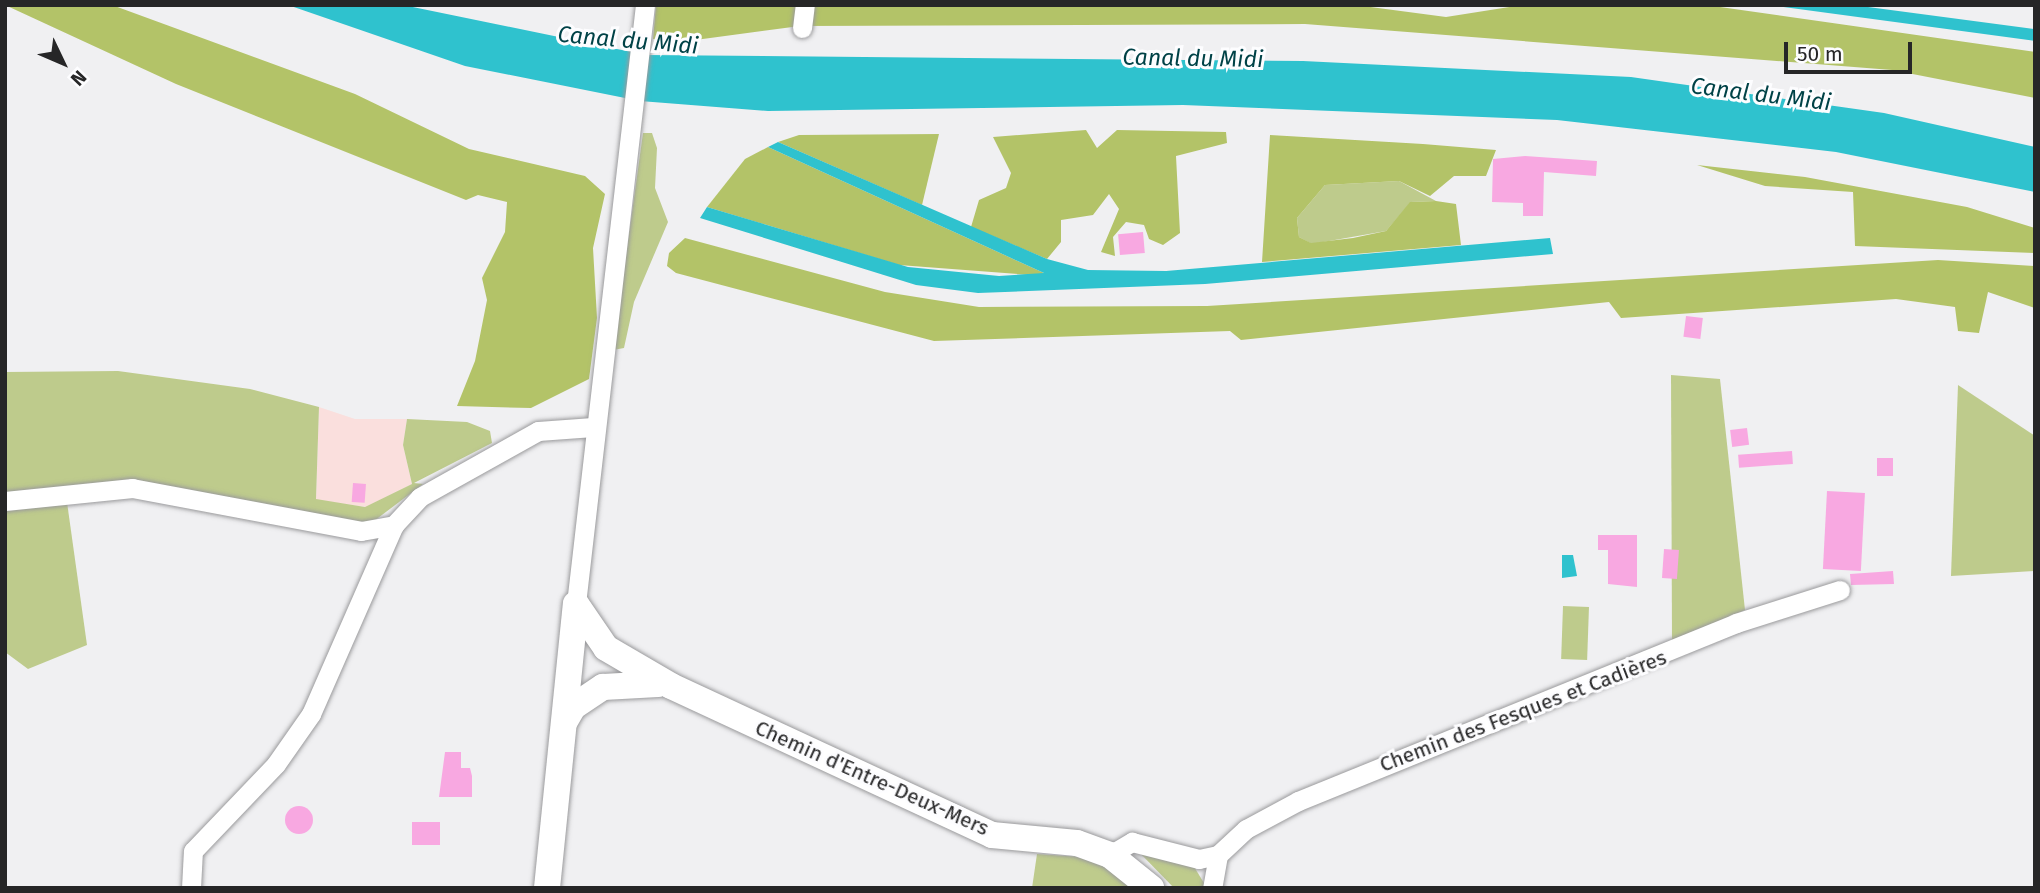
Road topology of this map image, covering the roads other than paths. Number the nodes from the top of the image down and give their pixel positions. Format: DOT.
graph roads {
  1 [pos="645,5"];
  2 [pos="805,5"];
  3 [pos="802,28"];
  4 [pos="593,427"];
  5 [pos="5,501"];
  6 [pos="394,524"];
  7 [pos="1840,590"];
  8 [pos="576,604"];
  9 [pos="633,665"];
  10 [pos="570,666"];
  11 [pos="613,684"];
  12 [pos="671,686"];
  13 [pos="565,721"];
  14 [pos="1110,855"];
  15 [pos="1218,855"];
  16 [pos="191,888"];
  17 [pos="547,888"];
  18 [pos="1151,888"];
  19 [pos="1212,888"];
  1 -- 4 [label="street"];
  2 -- 3 [label="street"];
  4 -- 6 [label="street"];
  4 -- 8 [label="street"];
  5 -- 6 [label="street"];
  6 -- 16 [label="street"];
  7 -- 15 [label="street, Chemin des Fesques et Cadières"];
  8 -- 9 [label="street, Chemin d'Entre-Deux-Mers"];
  8 -- 10 [label="street"];
  9 -- 10 [label="street, Chemin d'Entre-Deux-Mers"];
  9 -- 12 [label="street, Chemin d'Entre-Deux-Mers"];
  10 -- 11 [label="street, Chemin d'Entre-Deux-Mers"];
  10 -- 13 [label="street"];
  11 -- 12 [label="street, Chemin d'Entre-Deux-Mers"];
  11 -- 13 [label="street"];
  12 -- 14 [label="street, Chemin d'Entre-Deux-Mers"];
  13 -- 17 [label="street"];
  14 -- 15 [label="street"];
  14 -- 18 [label="street, Chemin d'Entre-Deux-Mers"];
  15 -- 19 [label="street"];
}
